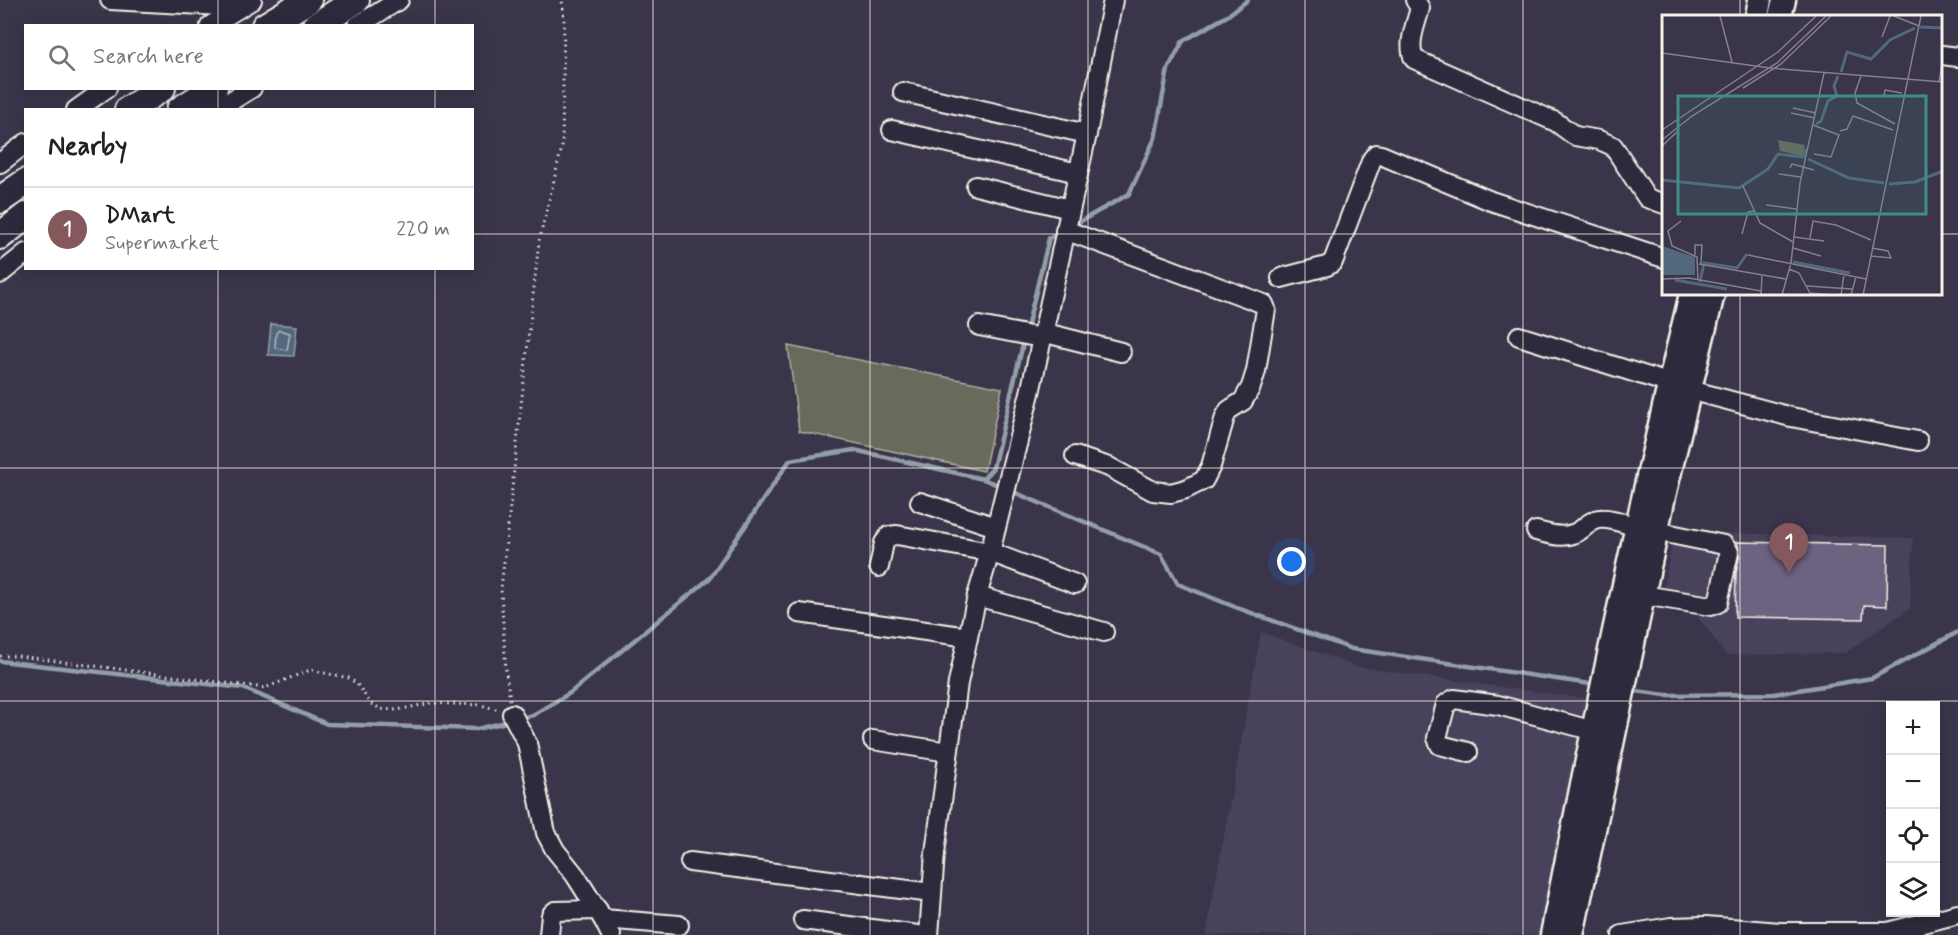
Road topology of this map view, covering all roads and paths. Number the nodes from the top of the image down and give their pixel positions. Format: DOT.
graph roads {
  1 [pos="110,0"];
  2 [pos="308,0"];
  3 [pos="356,0"];
  4 [pos="399,0"];
  5 [pos="562,0"];
  6 [pos="1113,0"];
  7 [pos="1415,0"];
  8 [pos="1760,0"];
  9 [pos="1784,0"];
  10 [pos="246,3"];
  11 [pos="1756,15"];
  12 [pos="1780,15"];
  13 [pos="213,24"];
  14 [pos="268,24"];
  15 [pos="319,24"];
  16 [pos="360,24"];
  17 [pos="1943,55"];
  18 [pos="1958,57"];
  19 [pos="104,90"];
  20 [pos="159,90"];
  21 [pos="211,90"];
  22 [pos="249,90"];
  23 [pos="903,92"];
  24 [pos="79,108"];
  25 [pos="131,108"];
  26 [pos="183,108"];
  27 [pos="219,108"];
  28 [pos="892,130"];
  29 [pos="1087,134"];
  30 [pos="24,145"];
  31 [pos="0,163"];
  32 [pos="1078,173"];
  33 [pos="24,183"];
  34 [pos="976,186"];
  35 [pos="0,200"];
  36 [pos="1662,203"];
  37 [pos="24,218"];
  38 [pos="1067,221"];
  39 [pos="0,236"];
  40 [pos="24,255"];
  41 [pos="1662,257"];
  42 [pos="0,274"];
  43 [pos="1281,278"];
  44 [pos="1691,296"];
  45 [pos="1712,296"];
  46 [pos="980,326"];
  47 [pos="1041,335"];
  48 [pos="1519,336"];
  49 [pos="1121,352"];
  50 [pos="1679,387"];
  51 [pos="1918,441"];
  52 [pos="1075,456"];
  53 [pos="920,502"];
  54 [pos="996,527"];
  55 [pos="1646,529"];
  56 [pos="1536,531"];
  57 [pos="990,552"];
  58 [pos="879,567"];
  59 [pos="1075,584"];
  60 [pos="1643,595"];
  61 [pos="977,596"];
  62 [pos="799,613"];
  63 [pos="1104,632"];
  64 [pos="968,637"];
  65 [pos="0,656"];
  66 [pos="1617,668"];
  67 [pos="512,714"];
  68 [pos="1605,725"];
  69 [pos="873,740"];
  70 [pos="948,752"];
  71 [pos="1468,752"];
  72 [pos="690,862"];
  73 [pos="932,893"];
  74 [pos="1958,914"];
  75 [pos="803,920"];
  76 [pos="604,921"];
  77 [pos="679,925"];
  78 [pos="1693,931"];
  79 [pos="549,935"];
  80 [pos="918,935"];
  81 [pos="929,935"];
  82 [pos="1552,935"];
  83 [pos="1572,935"];
  84 [pos="1622,935"];
  1 -- 10 [label="street"];
  2 -- 14 [label="highway"];
  3 -- 15 [label="highway"];
  4 -- 16 [label="street"];
  5 -- 67 [label="path"];
  6 -- 29 [label="street"];
  7 -- 36 [label="street"];
  8 -- 11 [label="main road"];
  9 -- 12 [label="main road"];
  10 -- 13 [label="street"];
  17 -- 18 [label="street"];
  19 -- 24 [label="street"];
  20 -- 25 [label="highway"];
  21 -- 26 [label="highway"];
  22 -- 27 [label="street"];
  23 -- 29 [label="street"];
  28 -- 32 [label="street"];
  29 -- 32 [label="street"];
  30 -- 31 [label="street"];
  32 -- 38 [label="street"];
  33 -- 35 [label="highway"];
  34 -- 38 [label="street"];
  37 -- 39 [label="highway"];
  38 -- 47 [label="street"];
  38 -- 52 [label="street"];
  40 -- 42 [label="street"];
  41 -- 43 [label="street"];
  44 -- 50 [label="main road"];
  45 -- 50 [label="main road"];
  46 -- 47 [label="street"];
  47 -- 49 [label="street"];
  47 -- 54 [label="street"];
  48 -- 50 [label="street"];
  50 -- 51 [label="street"];
  50 -- 55 [label="main road"];
  53 -- 54 [label="street"];
  54 -- 57 [label="street"];
  55 -- 56 [label="street"];
  55 -- 60 [label="main road"];
  55 -- 60 [label="street"];
  55 -- 66 [label="main road"];
  57 -- 58 [label="street"];
  57 -- 59 [label="street"];
  57 -- 61 [label="street"];
  60 -- 66 [label="main road"];
  61 -- 63 [label="street"];
  61 -- 64 [label="street"];
  62 -- 64 [label="street"];
  64 -- 70 [label="street"];
  65 -- 67 [label="path"];
  66 -- 68 [label="main road"];
  67 -- 76 [label="street"];
  68 -- 71 [label="street"];
  68 -- 82 [label="main road"];
  68 -- 83 [label="main road"];
  69 -- 70 [label="street"];
  70 -- 73 [label="street"];
  72 -- 73 [label="street"];
  73 -- 81 [label="street"];
  74 -- 78 [label="street"];
  75 -- 80 [label="street"];
  76 -- 77 [label="street"];
  76 -- 79 [label="street"];
  78 -- 84 [label="street"];
}
